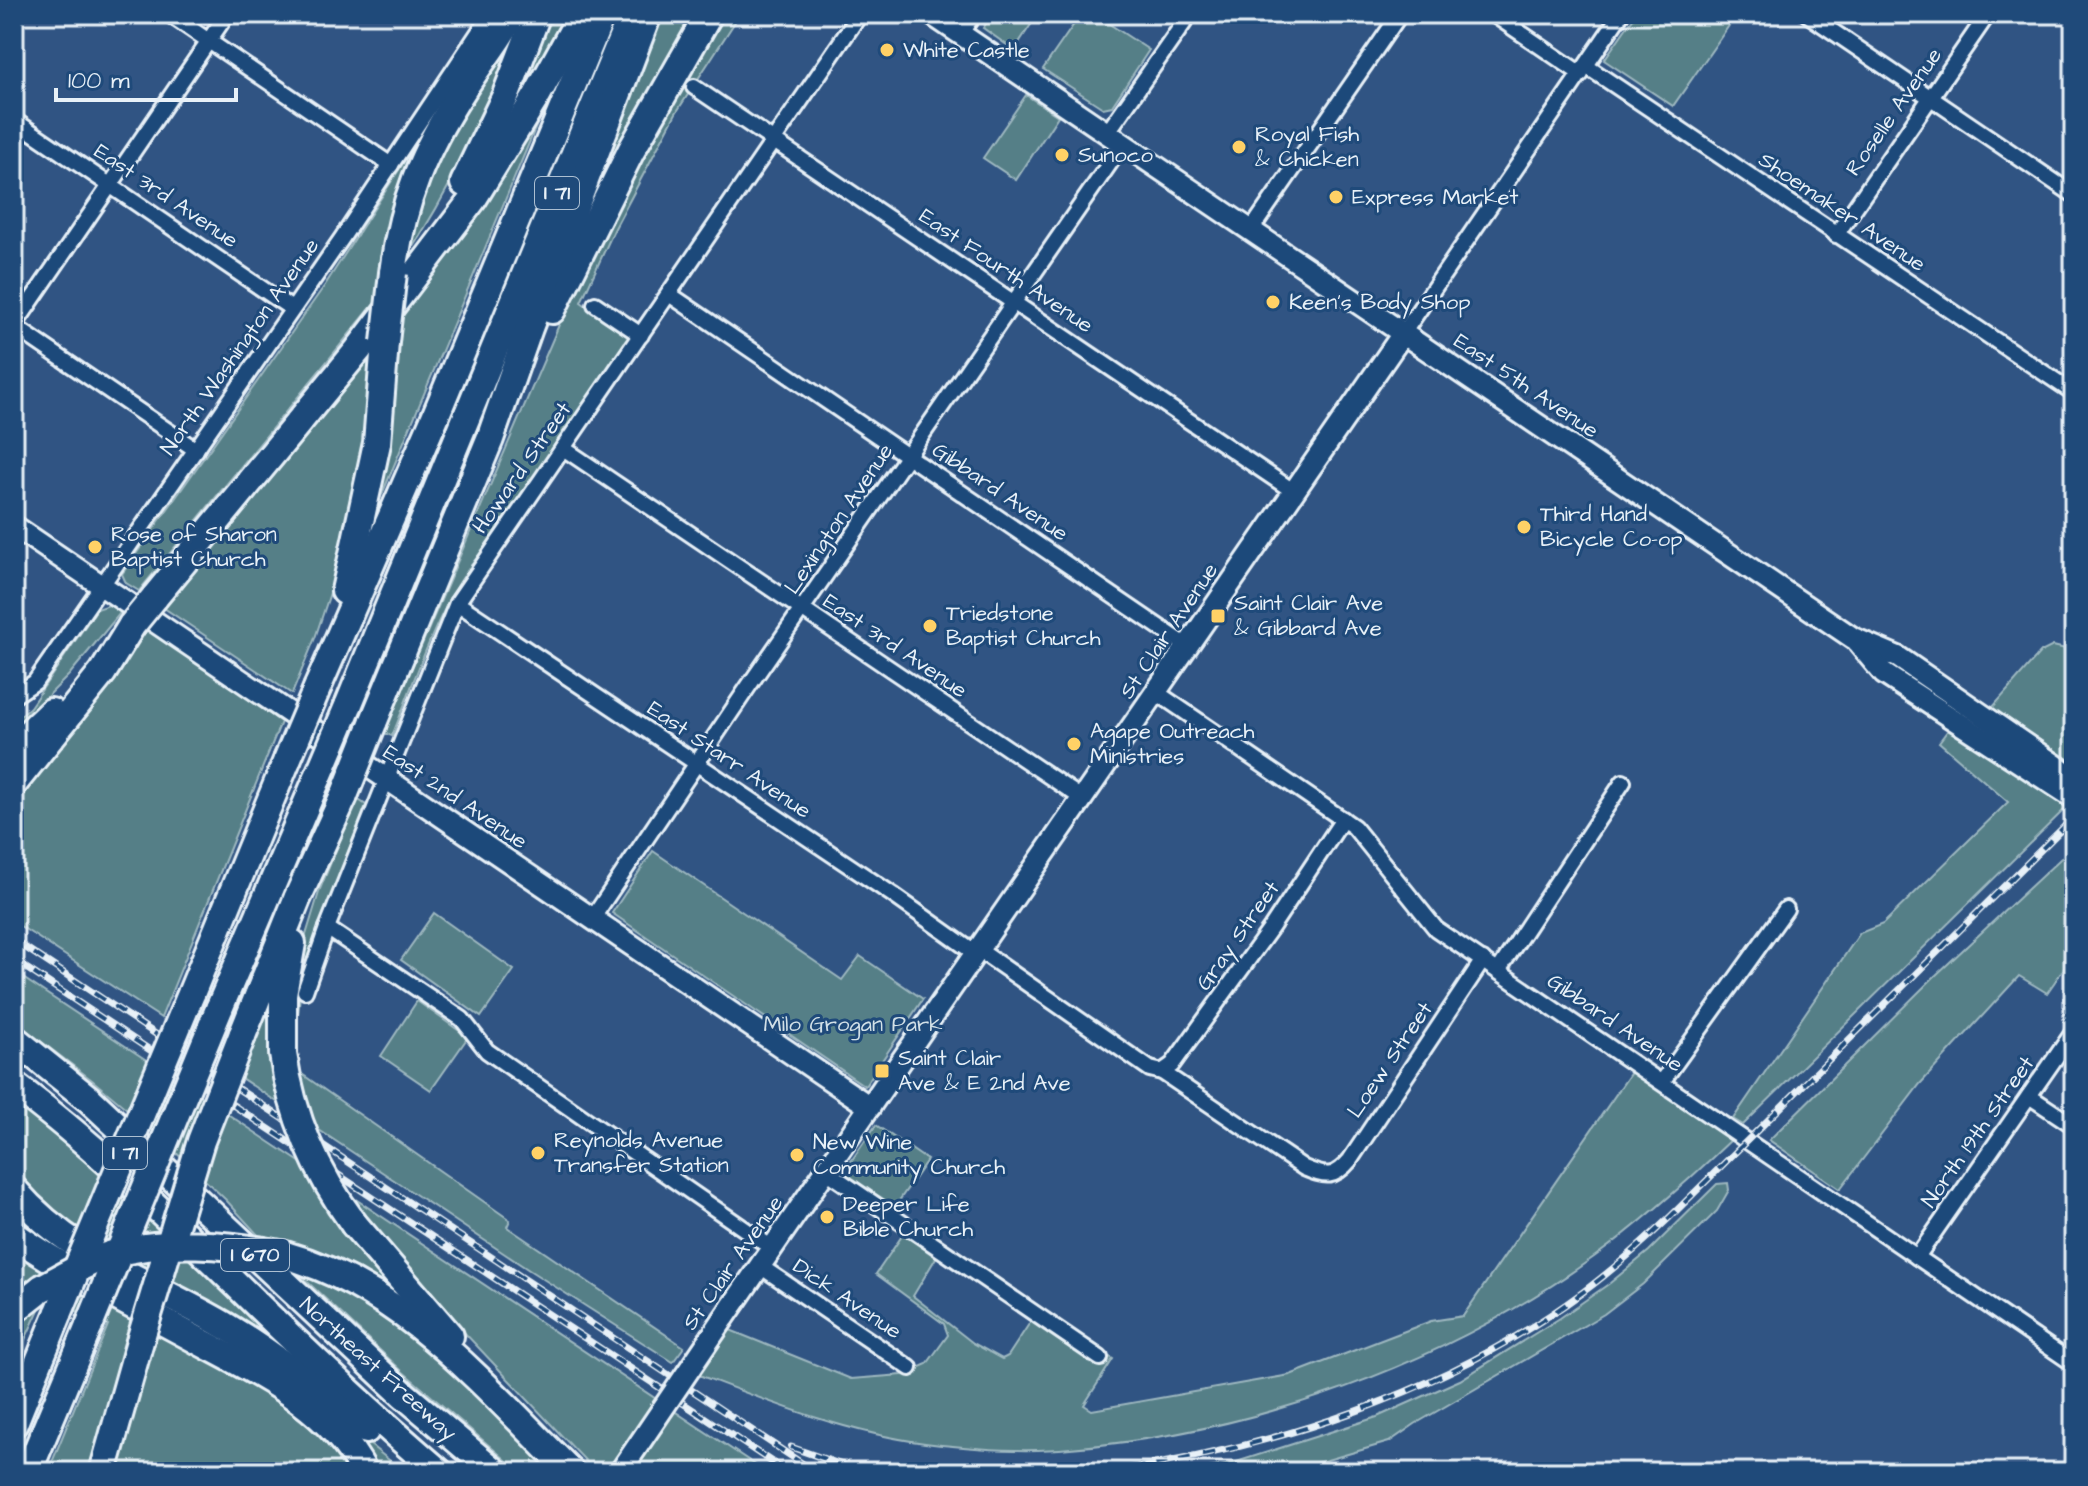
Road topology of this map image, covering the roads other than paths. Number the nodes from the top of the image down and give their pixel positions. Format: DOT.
graph roads {
  1 [pos="169,14"];
  2 [pos="227,14"];
  3 [pos="491,14"];
  4 [pos="513,14"];
  5 [pos="537,14"];
  6 [pos="582,14"];
  7 [pos="602,14"];
  8 [pos="632,14"];
  9 [pos="648,14"];
  10 [pos="709,14"];
  11 [pos="860,14"];
  12 [pos="931,14"];
  13 [pos="974,14"];
  14 [pos="1190,14"];
  15 [pos="1400,14"];
  16 [pos="1493,14"];
  17 [pos="1621,14"];
  18 [pos="1807,14"];
  19 [pos="1988,14"];
  20 [pos="960,34"];
  21 [pos="209,41"];
  22 [pos="1583,70"];
  23 [pos="694,87"];
  24 [pos="1930,97"];
  25 [pos="14,120"];
  26 [pos="1115,138"];
  27 [pos="773,140"];
  28 [pos="391,165"];
  29 [pos="110,185"];
  30 [pos="2074,195"];
  31 [pos="1251,230"];
  32 [pos="1836,235"];
  33 [pos="400,279"];
  34 [pos="669,294"];
  35 [pos="1014,302"];
  36 [pos="595,304"];
  37 [pos="292,309"];
  38 [pos="14,326"];
  39 [pos="1404,332"];
  40 [pos="641,335"];
  41 [pos="2074,393"];
  42 [pos="490,439"];
  43 [pos="563,448"];
  44 [pos="196,450"];
  45 [pos="908,457"];
  46 [pos="1293,491"];
  47 [pos="14,526"];
  48 [pos="101,586"];
  49 [pos="457,603"];
  50 [pos="803,611"];
  51 [pos="132,625"];
  52 [pos="1853,638"];
  53 [pos="337,642"];
  54 [pos="1187,646"];
  55 [pos="1156,692"];
  56 [pos="14,696"];
  57 [pos="14,747"];
  58 [pos="697,765"];
  59 [pos="2074,778"];
  60 [pos="387,779"];
  61 [pos="1623,782"];
  62 [pos="14,783"];
  63 [pos="2074,798"];
  64 [pos="1083,799"];
  65 [pos="1343,819"];
  66 [pos="315,862"];
  67 [pos="1786,909"];
  68 [pos="592,919"];
  69 [pos="327,928"];
  70 [pos="978,952"];
  71 [pos="1483,960"];
  72 [pos="1498,971"];
  73 [pos="305,991"];
  74 [pos="2074,1031"];
  75 [pos="14,1039"];
  76 [pos="1162,1072"];
  77 [pos="1662,1082"];
  78 [pos="14,1085"];
  79 [pos="2029,1096"];
  80 [pos="870,1107"];
  81 [pos="2074,1126"];
  82 [pos="826,1171"];
  83 [pos="1327,1176"];
  84 [pos="14,1190"];
  85 [pos="14,1235"];
  86 [pos="772,1248"];
  87 [pos="1917,1257"];
  88 [pos="760,1266"];
  89 [pos="42,1288"];
  90 [pos="14,1302"];
  91 [pos="14,1310"];
  92 [pos="1100,1358"];
  93 [pos="2074,1364"];
  94 [pos="910,1368"];
  95 [pos="521,1422"];
  96 [pos="14,1423"];
  97 [pos="28,1472"];
  98 [pos="103,1472"];
  99 [pos="364,1472"];
  100 [pos="418,1472"];
  101 [pos="439,1472"];
  102 [pos="495,1472"];
  103 [pos="571,1472"];
  104 [pos="620,1472"];
  1 -- 21 [label="street"];
  2 -- 21 [label="street"];
  3 -- 28 [label="street, North Washington Avenue"];
  4 -- 33 [label="highway"];
  5 -- 33 [label="highway"];
  6 -- 33 [label="highway"];
  7 -- 53 [label="highway, I 71"];
  8 -- 97 [label="highway, I 71, bridge"];
  9 -- 42 [label="highway"];
  10 -- 42 [label="highway"];
  11 -- 27 [label="street, Howard Street"];
  12 -- 20 [label="street, East 5th Avenue"];
  13 -- 20 [label="street"];
  14 -- 26 [label="street, Lexington Avenue"];
  15 -- 31 [label="street"];
  16 -- 22 [label="street, Shoemaker Avenue"];
  17 -- 22 [label="street, St Clair Avenue"];
  18 -- 24 [label="street"];
  19 -- 24 [label="street, Roselle Avenue"];
  20 -- 26 [label="street, East 5th Avenue"];
  21 -- 28 [label="street"];
  21 -- 29 [label="street"];
  22 -- 32 [label="street, Shoemaker Avenue"];
  22 -- 39 [label="street, St Clair Avenue"];
  23 -- 27 [label="street, East Fourth Avenue"];
  24 -- 30 [label="street"];
  24 -- 32 [label="street, Roselle Avenue"];
  25 -- 29 [label="street, East 3rd Avenue"];
  26 -- 31 [label="street, East 5th Avenue"];
  26 -- 35 [label="street, Lexington Avenue"];
  27 -- 34 [label="street, Howard Street"];
  27 -- 35 [label="street, East Fourth Avenue"];
  28 -- 37 [label="street, North Washington Avenue"];
  29 -- 37 [label="street, East 3rd Avenue"];
  29 -- 38 [label="street"];
  31 -- 39 [label="street, East 5th Avenue"];
  32 -- 41 [label="street, Shoemaker Avenue"];
  33 -- 51 [label="highway, bridge"];
  33 -- 53 [label="highway, bridge"];
  34 -- 40 [label="street, Howard Street"];
  34 -- 45 [label="street, Gibbard Avenue"];
  35 -- 45 [label="street, Lexington Avenue"];
  35 -- 46 [label="street, East Fourth Avenue"];
  36 -- 40 [label="street"];
  37 -- 44 [label="street, North Washington Avenue"];
  38 -- 44 [label="street"];
  39 -- 46 [label="street, St Clair Avenue"];
  39 -- 52 [label="street, East 5th Avenue"];
  40 -- 43 [label="street, Howard Street"];
  42 -- 66 [label="highway, bridge"];
  43 -- 49 [label="street, Howard Street"];
  43 -- 50 [label="street, East 3rd Avenue"];
  44 -- 48 [label="street, North Washington Avenue"];
  45 -- 50 [label="street, Lexington Avenue"];
  45 -- 54 [label="street, Gibbard Avenue"];
  46 -- 54 [label="street, St Clair Avenue"];
  47 -- 48 [label="street, East 2nd Avenue"];
  48 -- 56 [label="street, North Washington Avenue"];
  48 -- 60 [label="street, East 2nd Avenue"];
  49 -- 58 [label="street, East Starr Avenue"];
  49 -- 60 [label="street, Howard Street"];
  50 -- 58 [label="street, Lexington Avenue"];
  50 -- 64 [label="street, East 3rd Avenue"];
  51 -- 57 [label="highway"];
  51 -- 62 [label="highway"];
  52 -- 59 [label="street, East 5th Avenue"];
  52 -- 63 [label="street, East 5th Avenue"];
  53 -- 96 [label="highway, I 71, bridge"];
  54 -- 55 [label="street, St Clair Avenue"];
  55 -- 64 [label="street, St Clair Avenue"];
  55 -- 65 [label="street, Gibbard Avenue"];
  58 -- 68 [label="street, Lexington Avenue"];
  58 -- 70 [label="street, East Starr Avenue"];
  60 -- 68 [label="street, East 2nd Avenue"];
  60 -- 69 [label="street, Howard Street"];
  61 -- 72 [label="street"];
  64 -- 70 [label="street, St Clair Avenue"];
  65 -- 71 [label="street, Gibbard Avenue"];
  65 -- 76 [label="street, Gray Street"];
  66 -- 95 [label="highway, bridge"];
  66 -- 98 [label="highway, bridge"];
  67 -- 77 [label="street"];
  68 -- 80 [label="street, East 2nd Avenue"];
  69 -- 73 [label="street, Howard Street"];
  69 -- 86 [label="street"];
  70 -- 76 [label="street, East Starr Avenue"];
  70 -- 80 [label="street, St Clair Avenue"];
  71 -- 72 [label="street, Gibbard Avenue"];
  71 -- 83 [label="street, Loew Street"];
  72 -- 77 [label="street, Gibbard Avenue"];
  74 -- 79 [label="street, North 19th Street"];
  75 -- 102 [label="highway, Northeast Freeway / I 670"];
  76 -- 83 [label="street, East Starr Avenue"];
  77 -- 87 [label="street, Gibbard Avenue"];
  78 -- 101 [label="highway, Northeast Freeway"];
  79 -- 81 [label="street"];
  79 -- 87 [label="street, North 19th Street"];
  80 -- 82 [label="street, St Clair Avenue"];
  82 -- 86 [label="street, St Clair Avenue"];
  82 -- 92 [label="street"];
  84 -- 100 [label="highway"];
  85 -- 99 [label="highway"];
  86 -- 88 [label="street, St Clair Avenue"];
  87 -- 93 [label="street, Gibbard Avenue"];
  88 -- 94 [label="street, Dick Avenue"];
  88 -- 104 [label="street, St Clair Avenue, bridge"];
  89 -- 90 [label="highway"];
  89 -- 91 [label="highway"];
  89 -- 95 [label="highway, bridge"];
  95 -- 103 [label="highway"];
}
